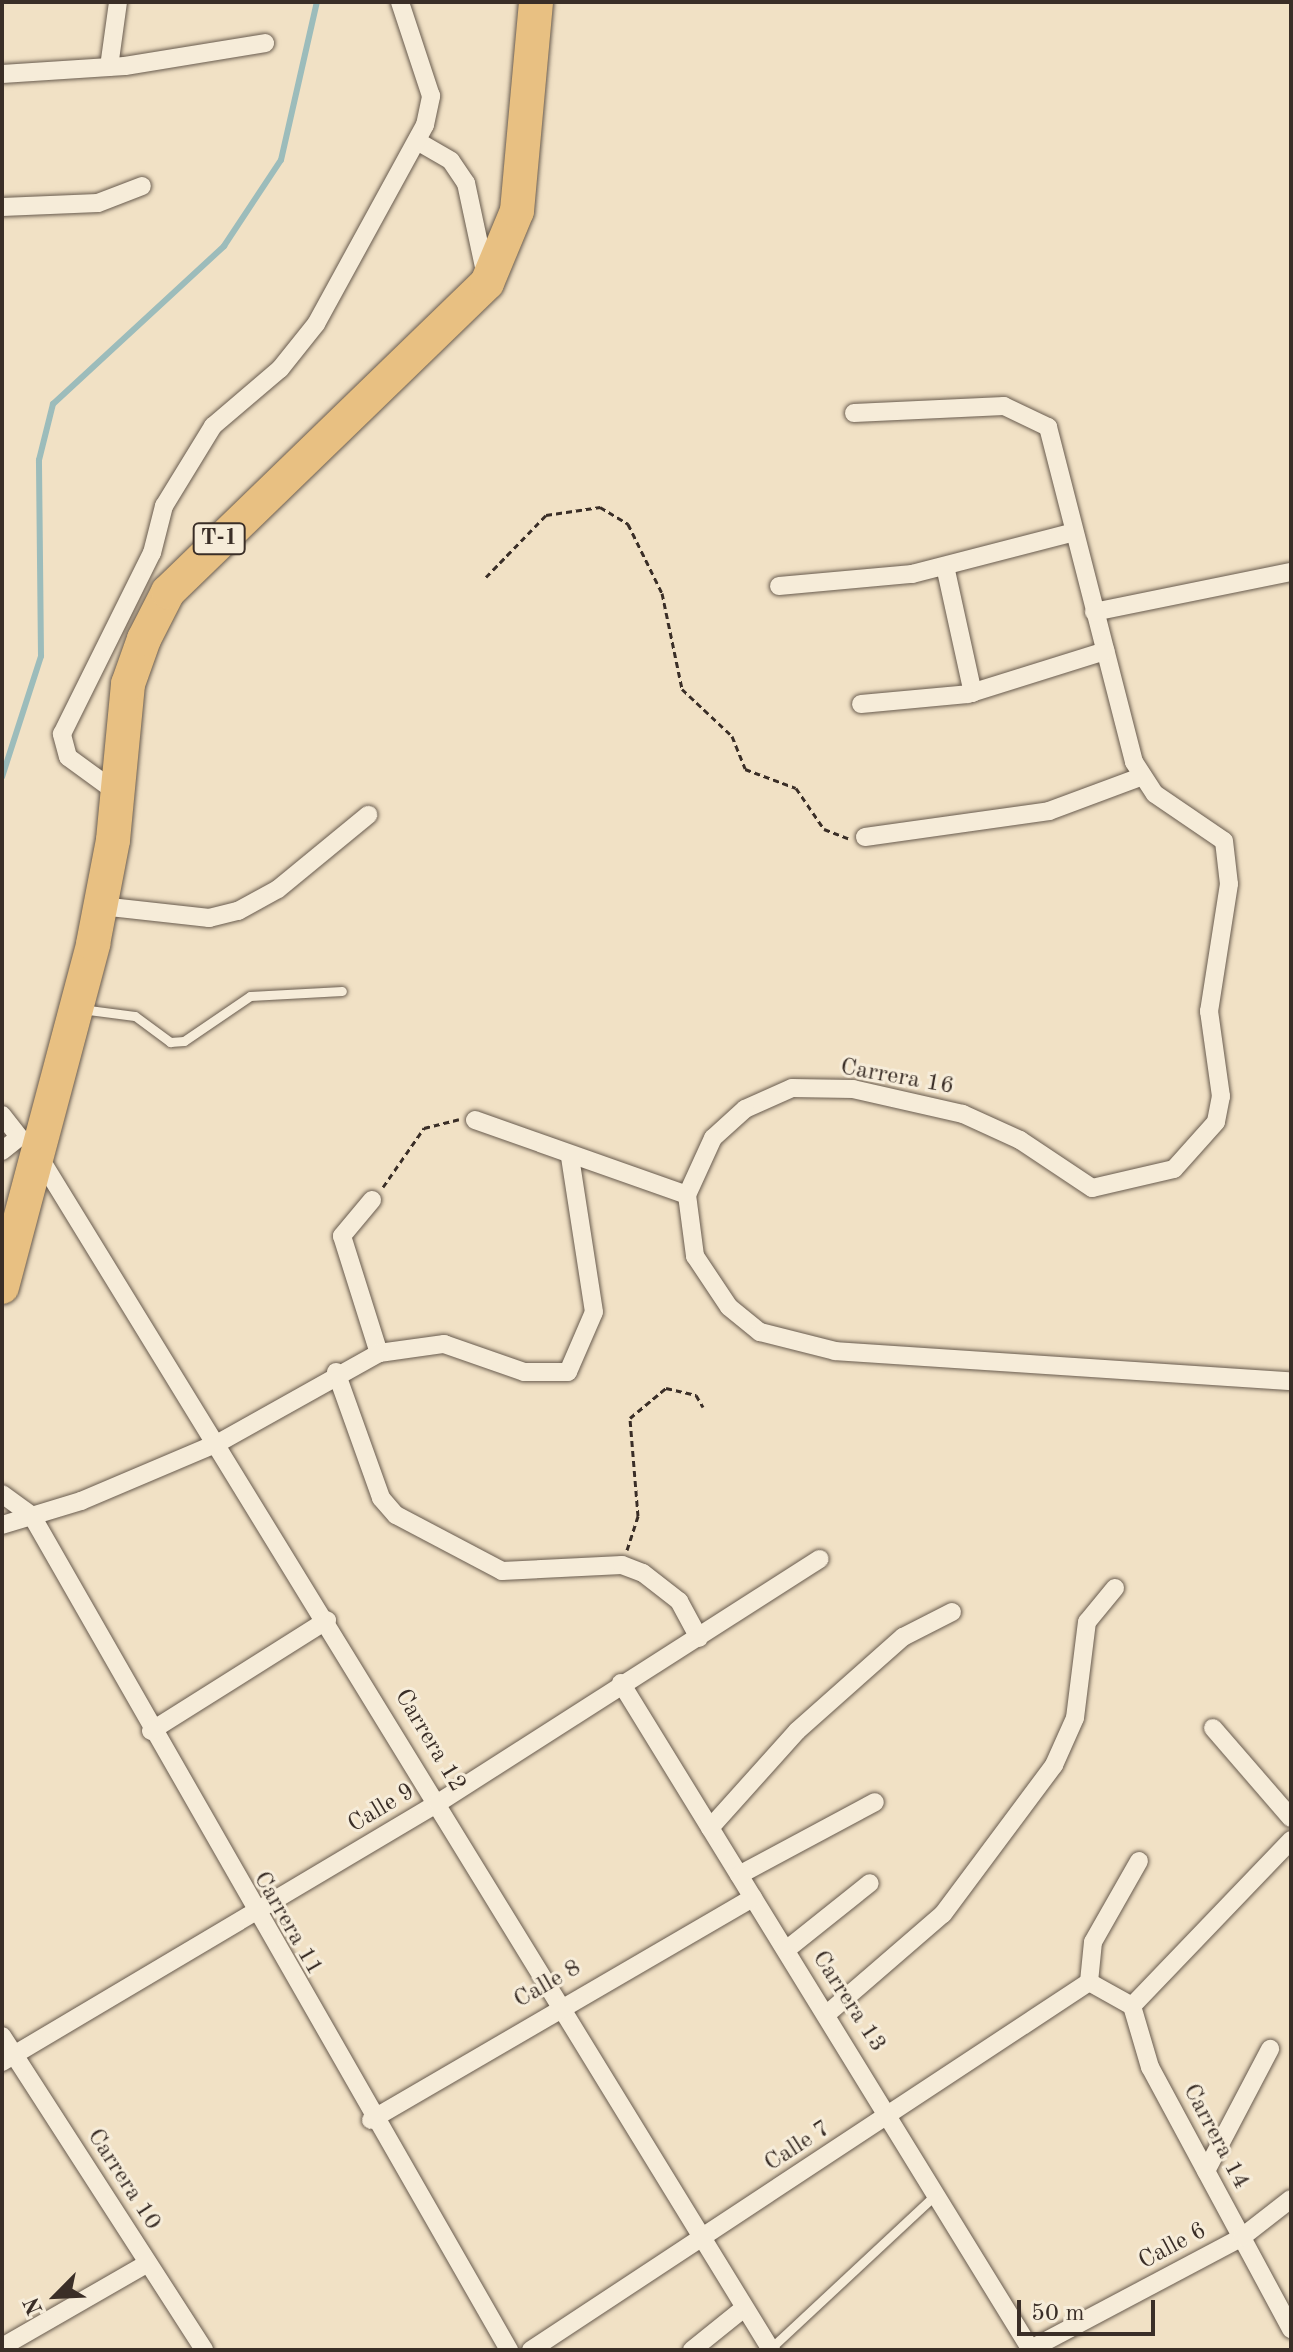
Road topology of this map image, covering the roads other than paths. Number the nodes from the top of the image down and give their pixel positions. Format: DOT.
graph roads {
  1 [pos="118,2"];
  2 [pos="400,2"];
  3 [pos="536,2"];
  4 [pos="265,43"];
  5 [pos="109,67"];
  6 [pos="2,74"];
  7 [pos="417,141"];
  8 [pos="142,186"];
  9 [pos="2,207"];
  10 [pos="487,283"];
  11 [pos="854,413"];
  12 [pos="1074,532"];
  13 [pos="945,566"];
  14 [pos="1291,572"];
  15 [pos="779,586"];
  16 [pos="1094,612"];
  17 [pos="1105,651"];
  18 [pos="973,693"];
  19 [pos="861,704"];
  20 [pos="1143,776"];
  21 [pos="116,792"];
  22 [pos="368,815"];
  23 [pos="865,837"];
  24 [pos="101,906"];
  25 [pos="342,991"];
  26 [pos="77,1009"];
  27 [pos="2,1115"];
  28 [pos="475,1120"];
  29 [pos="35,1147"];
  30 [pos="2,1151"];
  31 [pos="570,1157"];
  32 [pos="687,1195"];
  33 [pos="372,1200"];
  34 [pos="2,1287"];
  35 [pos="379,1353"];
  36 [pos="336,1372"];
  37 [pos="1291,1381"];
  38 [pos="220,1442"];
  39 [pos="2,1494"];
  40 [pos="32,1516"];
  41 [pos="2,1525"];
  42 [pos="820,1559"];
  43 [pos="1115,1588"];
  44 [pos="952,1612"];
  45 [pos="327,1620"];
  46 [pos="699,1638"];
  47 [pos="621,1683"];
  48 [pos="1213,1728"];
  49 [pos="151,1731"];
  50 [pos="875,1802"];
  51 [pos="438,1803"];
  52 [pos="1291,1818"];
  53 [pos="710,1828"];
  54 [pos="1291,1840"];
  55 [pos="1139,1861"];
  56 [pos="739,1875"];
  57 [pos="870,1883"];
  58 [pos="753,1898"];
  59 [pos="255,1915"];
  60 [pos="786,1950"];
  61 [pos="1089,1982"];
  62 [pos="560,2004"];
  63 [pos="1132,2006"];
  64 [pos="827,2014"];
  65 [pos="2,2036"];
  66 [pos="1270,2049"];
  67 [pos="8,2058"];
  68 [pos="892,2114"];
  69 [pos="371,2120"];
  70 [pos="1206,2171"];
  71 [pos="938,2193"];
  72 [pos="1291,2199"];
  73 [pos="1242,2237"];
  74 [pos="701,2238"];
  75 [pos="148,2263"];
  76 [pos="744,2308"];
  77 [pos="1291,2329"];
  78 [pos="6,2343"];
  79 [pos="770,2349"];
  80 [pos="204,2350"];
  81 [pos="509,2350"];
  82 [pos="531,2350"];
  83 [pos="692,2350"];
  84 [pos="1030,2350"];
  1 -- 5 [label="street"];
  2 -- 7 [label="street"];
  3 -- 10 [label="highway, T-1"];
  4 -- 5 [label="street"];
  5 -- 6 [label="street"];
  7 -- 10 [label="street"];
  7 -- 21 [label="street"];
  8 -- 9 [label="street"];
  10 -- 21 [label="highway, T-1"];
  11 -- 12 [label="street, Carrera 16"];
  12 -- 13 [label="street"];
  12 -- 16 [label="street, Carrera 16"];
  13 -- 15 [label="street"];
  13 -- 18 [label="street"];
  14 -- 16 [label="street"];
  16 -- 17 [label="street, Carrera 16"];
  17 -- 18 [label="street"];
  17 -- 20 [label="street, Carrera 16"];
  18 -- 19 [label="street"];
  20 -- 23 [label="street"];
  20 -- 32 [label="street, Carrera 16"];
  21 -- 24 [label="highway, T-1"];
  22 -- 24 [label="street"];
  24 -- 26 [label="highway, T-1"];
  25 -- 26 [label="lane"];
  26 -- 29 [label="highway, T-1"];
  27 -- 29 [label="street, Carrera 12"];
  28 -- 31 [label="street"];
  29 -- 30 [label="street"];
  29 -- 34 [label="highway, T-1"];
  29 -- 38 [label="street, Carrera 12"];
  31 -- 32 [label="street"];
  31 -- 35 [label="street"];
  32 -- 37 [label="street"];
  33 -- 35 [label="street"];
  35 -- 36 [label="street"];
  36 -- 38 [label="street"];
  36 -- 46 [label="street"];
  38 -- 40 [label="street"];
  38 -- 45 [label="street, Carrera 12"];
  39 -- 40 [label="street"];
  40 -- 41 [label="street"];
  40 -- 49 [label="street, Carrera 11"];
  42 -- 46 [label="street, Calle 9"];
  43 -- 64 [label="street"];
  44 -- 53 [label="street"];
  45 -- 49 [label="street"];
  45 -- 51 [label="street, Carrera 12"];
  46 -- 47 [label="street, Calle 9"];
  47 -- 51 [label="street, Calle 9"];
  47 -- 53 [label="street, Carrera 13"];
  48 -- 52 [label="street"];
  49 -- 59 [label="street, Carrera 11"];
  50 -- 56 [label="street"];
  51 -- 59 [label="street, Calle 9"];
  51 -- 62 [label="street, Carrera 12"];
  53 -- 56 [label="street, Carrera 13"];
  54 -- 63 [label="street"];
  55 -- 61 [label="street"];
  56 -- 58 [label="street, Carrera 13"];
  57 -- 60 [label="street"];
  58 -- 60 [label="street, Carrera 13"];
  58 -- 62 [label="street, Calle 8"];
  59 -- 67 [label="street, Calle 9"];
  59 -- 69 [label="street, Carrera 11"];
  60 -- 64 [label="street, Carrera 13"];
  61 -- 63 [label="street"];
  61 -- 68 [label="street, Calle 7"];
  62 -- 69 [label="street, Calle 8"];
  62 -- 74 [label="street, Carrera 12"];
  63 -- 70 [label="street, Carrera 14"];
  64 -- 68 [label="street, Carrera 13"];
  65 -- 67 [label="street, Carrera 10"];
  66 -- 70 [label="street"];
  67 -- 75 [label="street, Carrera 10"];
  68 -- 71 [label="street, Carrera 13"];
  68 -- 74 [label="street, Calle 7"];
  69 -- 81 [label="street, Carrera 11"];
  70 -- 73 [label="street, Carrera 14"];
  71 -- 79 [label="lane"];
  71 -- 84 [label="street, Carrera 13"];
  72 -- 73 [label="street, Calle 6"];
  73 -- 77 [label="street, Carrera 14"];
  73 -- 84 [label="street, Calle 6"];
  74 -- 76 [label="street, Carrera 12"];
  74 -- 82 [label="street, Calle 7"];
  75 -- 78 [label="street"];
  75 -- 80 [label="street, Carrera 10"];
  76 -- 79 [label="street, Carrera 12"];
  76 -- 83 [label="street"];
}
